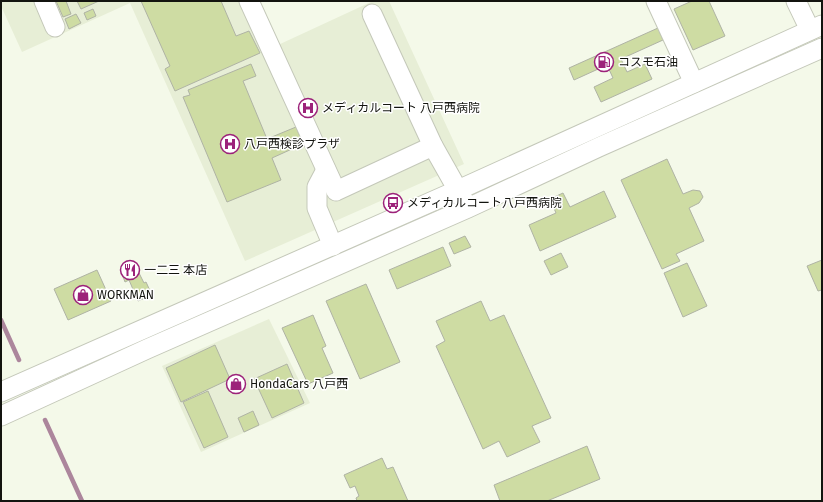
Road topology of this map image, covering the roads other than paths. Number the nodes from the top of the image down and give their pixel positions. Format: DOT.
graph roads {
  1 [pos="44,1"];
  2 [pos="249,1"];
  3 [pos="656,1"];
  4 [pos="796,1"];
  5 [pos="372,14"];
  6 [pos="55,27"];
  7 [pos="816,27"];
  8 [pos="822,48"];
  9 [pos="694,83"];
  10 [pos="434,146"];
  11 [pos="326,170"];
  12 [pos="458,190"];
  13 [pos="468,208"];
  14 [pos="333,246"];
  15 [pos="1,392"];
  16 [pos="1,416"];
  1 -- 6 [label="street"];
  2 -- 11 [label="street"];
  3 -- 9 [label="street"];
  4 -- 7 [label="street"];
  5 -- 10 [label="street"];
  7 -- 9 [label="street"];
  8 -- 13 [label="street"];
  9 -- 12 [label="street"];
  10 -- 11 [label="street"];
  10 -- 12 [label="street"];
  11 -- 14 [label="street"];
  12 -- 13 [label="street"];
  12 -- 14 [label="street"];
  13 -- 16 [label="street"];
  14 -- 15 [label="street"];
}
